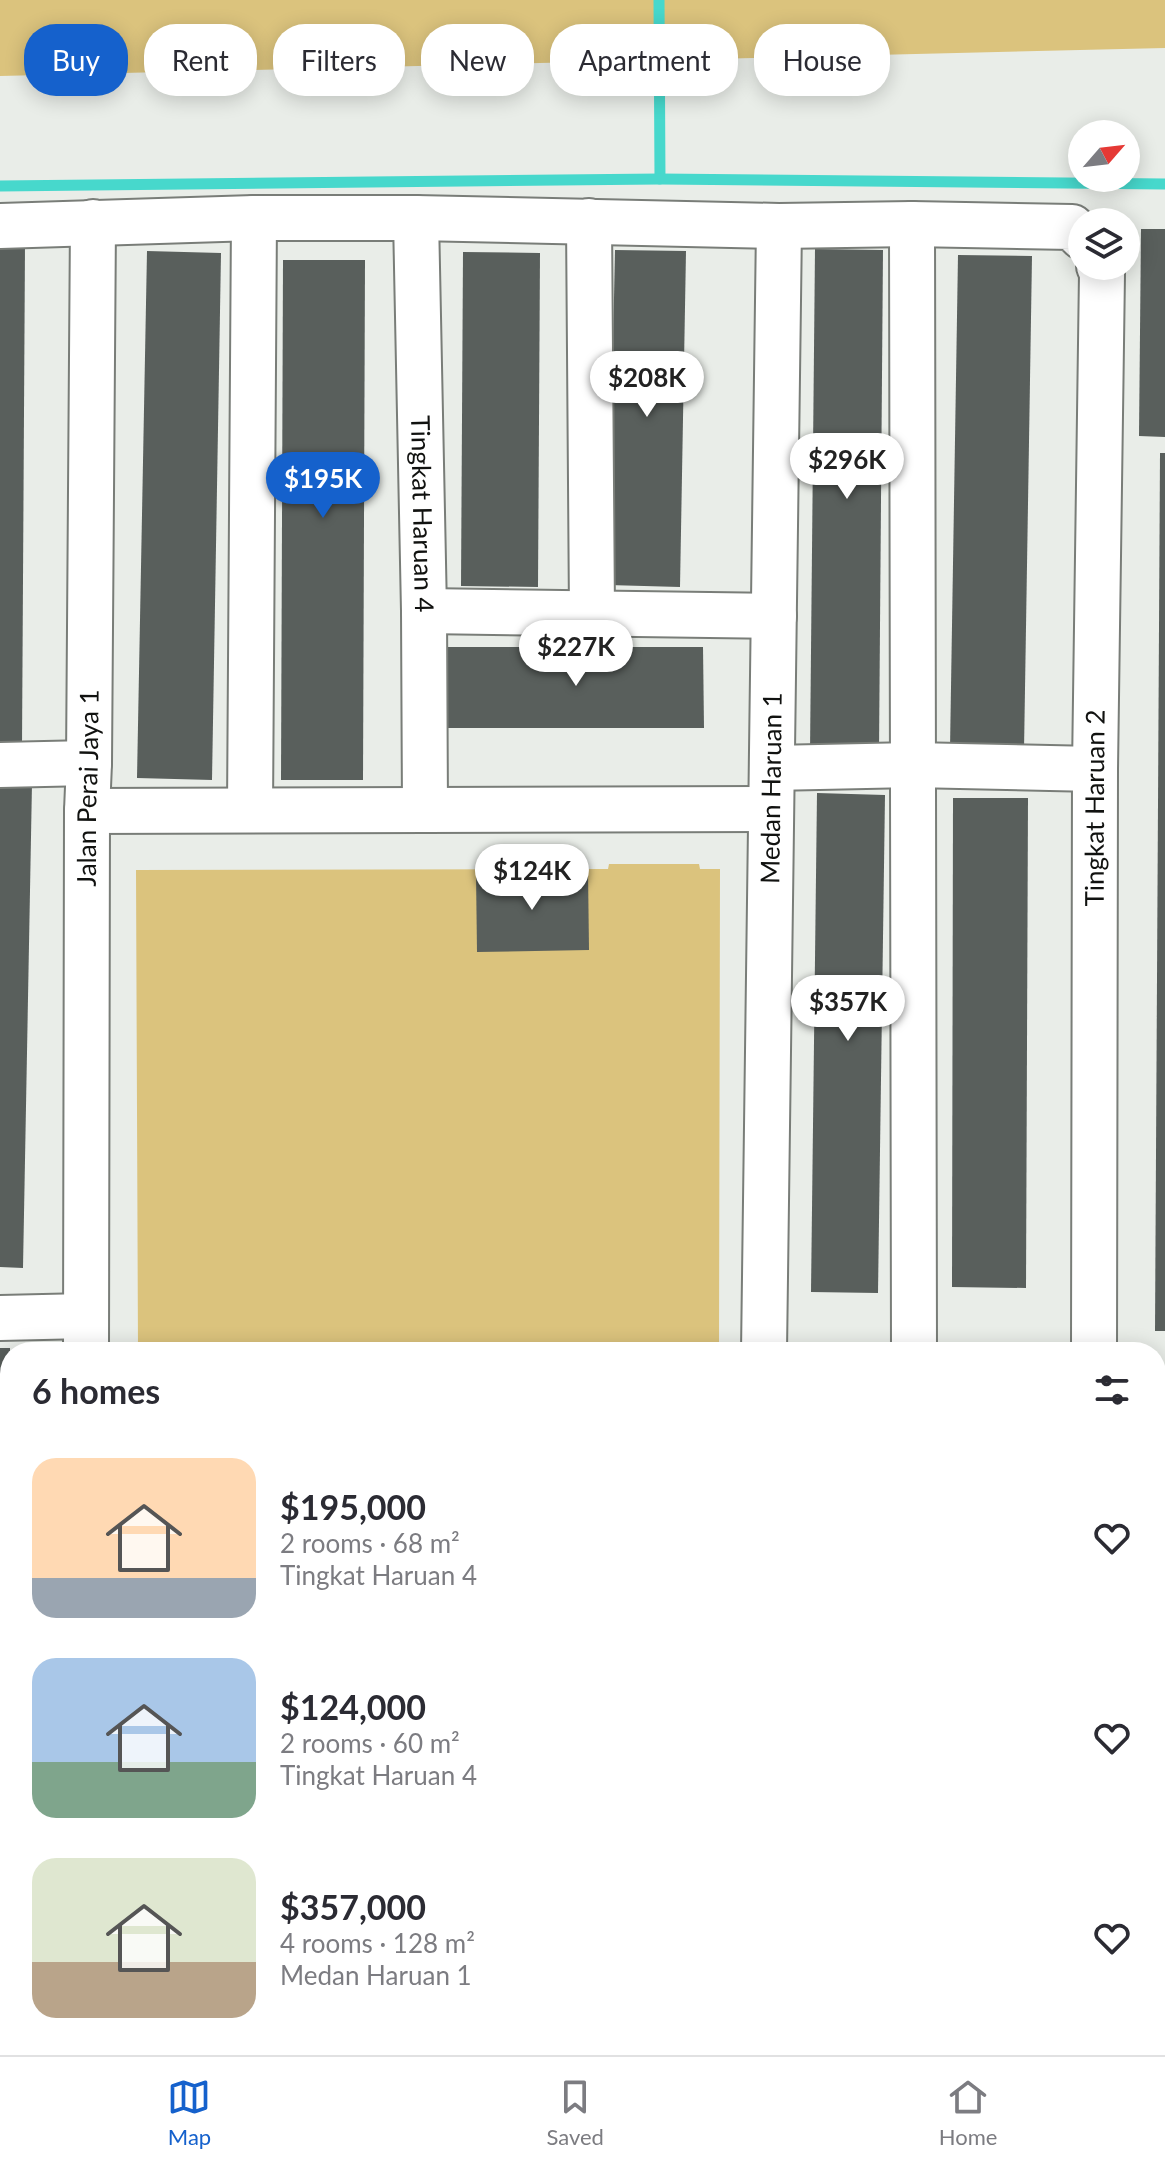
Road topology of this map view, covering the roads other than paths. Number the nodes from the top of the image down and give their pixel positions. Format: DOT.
graph roads {
  1 [pos="254,218"];
  2 [pos="416,218"];
  3 [pos="589,221"];
  4 [pos="93,222"];
  5 [pos="912,224"];
  6 [pos="0,226"];
  7 [pos="779,226"];
  8 [pos="1068,227"];
  9 [pos="1102,280"];
  10 [pos="424,611"];
  11 [pos="592,613"];
  12 [pos="774,616"];
  13 [pos="89,763"];
  14 [pos="0,765"];
  15 [pos="913,765"];
  16 [pos="1095,769"];
  17 [pos="772,788"];
  18 [pos="250,810"];
  19 [pos="425,810"];
  20 [pos="87,811"];
  21 [pos="0,1318"];
  22 [pos="86,1334"];
  23 [pos="764,1342"];
  24 [pos="914,1342"];
  25 [pos="1094,1342"];
  1 -- 2 [label="street"];
  1 -- 4 [label="street"];
  1 -- 18 [label="street"];
  2 -- 3 [label="street"];
  2 -- 10 [label="street, Tingkat Haruan 4"];
  3 -- 7 [label="street"];
  3 -- 11 [label="street"];
  4 -- 6 [label="street"];
  4 -- 13 [label="street, Jalan Perai Jaya 1"];
  5 -- 7 [label="street"];
  5 -- 8 [label="street"];
  5 -- 15 [label="street"];
  7 -- 12 [label="street, Medan Haruan 1"];
  9 -- 16 [label="street, Tingkat Haruan 2"];
  10 -- 11 [label="street"];
  10 -- 19 [label="street, Tingkat Haruan 4"];
  11 -- 12 [label="street"];
  12 -- 17 [label="street, Medan Haruan 1"];
  13 -- 14 [label="street"];
  13 -- 20 [label="street, Jalan Perai Jaya 1"];
  15 -- 16 [label="street"];
  15 -- 17 [label="street"];
  15 -- 24 [label="street"];
  16 -- 25 [label="street, Tingkat Haruan 2"];
  17 -- 19 [label="street"];
  17 -- 23 [label="street, Medan Haruan 1"];
  18 -- 19 [label="street"];
  18 -- 20 [label="street"];
  20 -- 22 [label="street, Jalan Perai Jaya 1"];
  21 -- 22 [label="street"];
}
